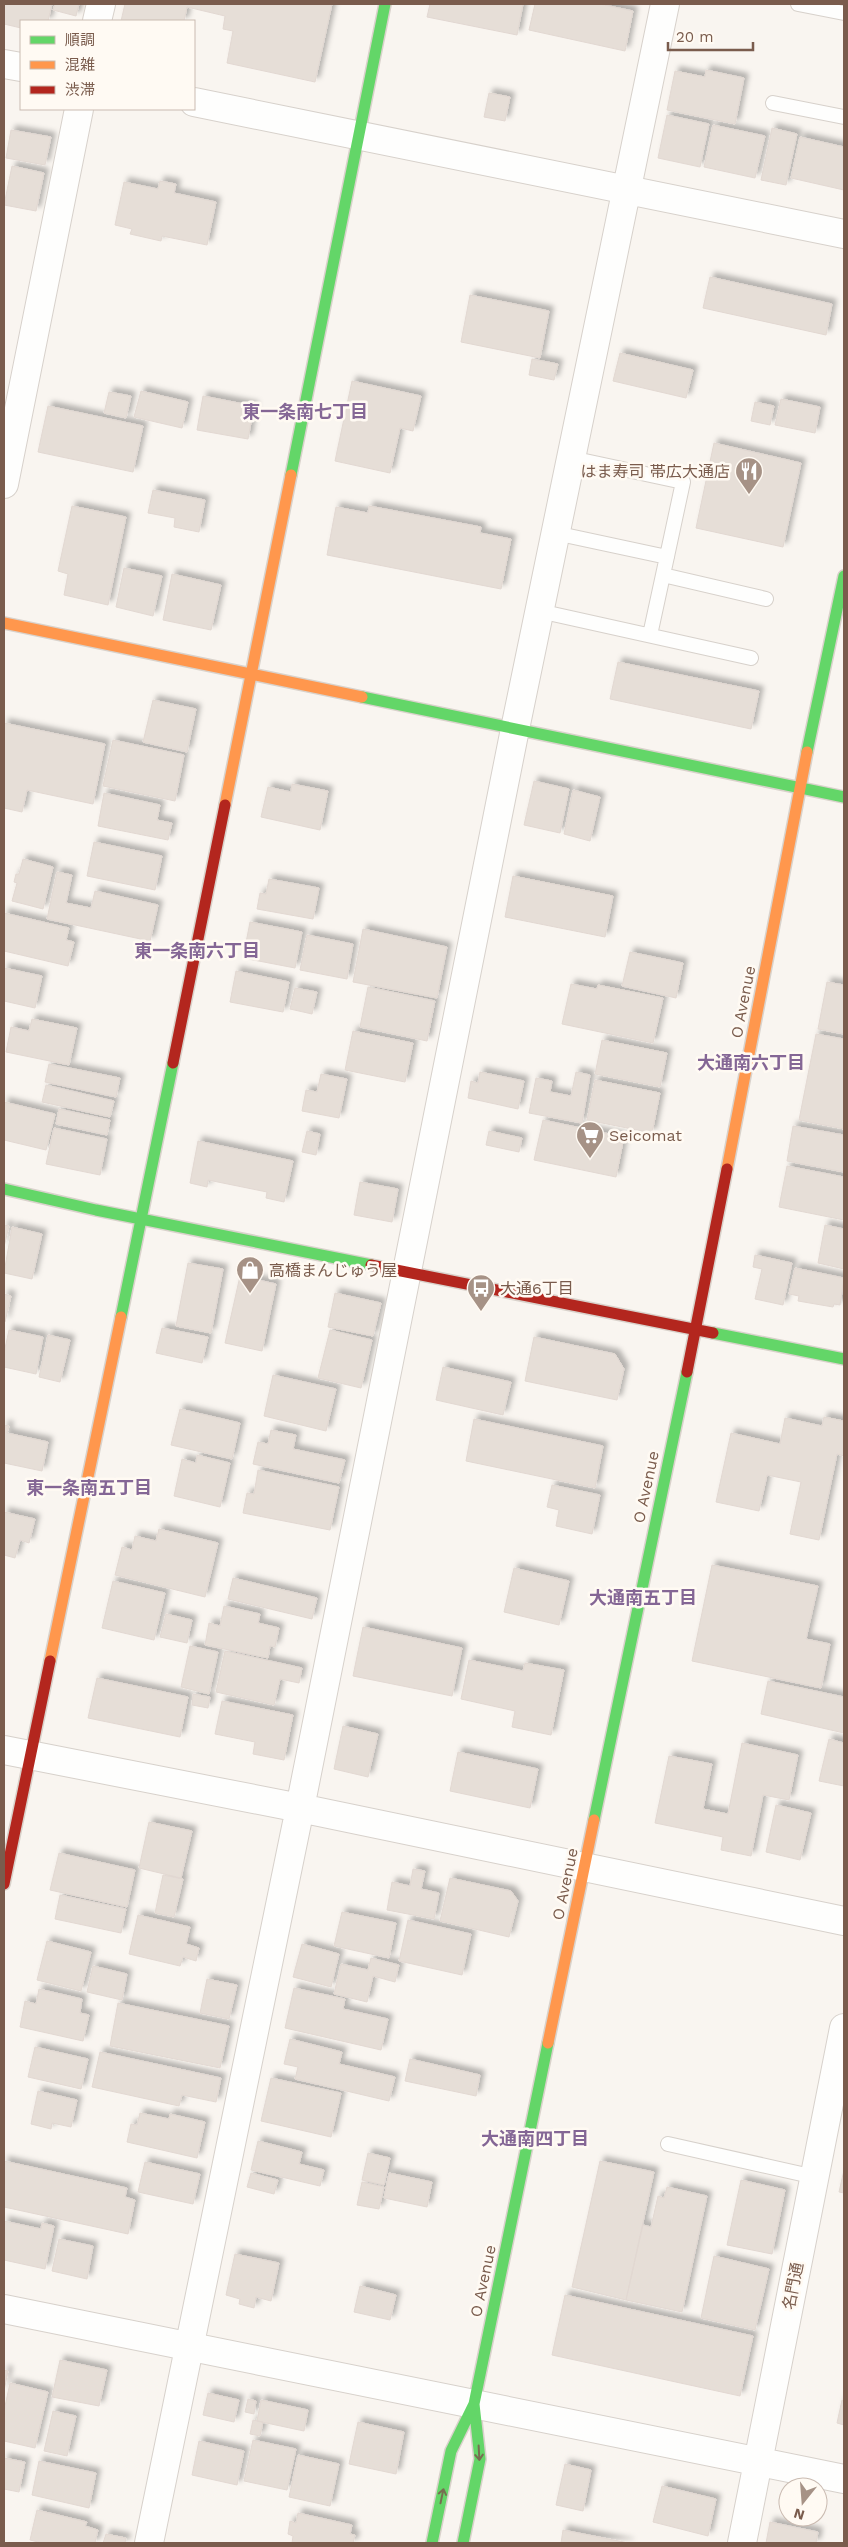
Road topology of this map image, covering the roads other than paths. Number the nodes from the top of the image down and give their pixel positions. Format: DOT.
graph roads {
  1 [pos="101,4"];
  2 [pos="385,4"];
  3 [pos="665,4"];
  4 [pos="798,4"];
  5 [pos="844,13"];
  6 [pos="97,20"];
  7 [pos="4,64"];
  8 [pos="20,67"];
  9 [pos="195,102"];
  10 [pos="773,103"];
  11 [pos="79,110"];
  12 [pos="844,117"];
  13 [pos="359,136"];
  14 [pos="626,190"];
  15 [pos="844,234"];
  16 [pos="571,458"];
  17 [pos="4,484"];
  18 [pos="555,533"];
  19 [pos="666,557"];
  20 [pos="663,575"];
  21 [pos="844,576"];
  22 [pos="766,599"];
  23 [pos="539,611"];
  24 [pos="4,623"];
  25 [pos="650,635"];
  26 [pos="751,658"];
  27 [pos="251,674"];
  28 [pos="515,730"];
  29 [pos="800,788"];
  30 [pos="844,797"];
  31 [pos="4,1189"];
  32 [pos="142,1218"];
  33 [pos="406,1270"];
  34 [pos="695,1330"];
  35 [pos="844,1359"];
  36 [pos="4,1750"];
  37 [pos="30,1756"];
  38 [pos="300,1808"];
  39 [pos="585,1868"];
  40 [pos="4,1884"];
  41 [pos="844,1921"];
  42 [pos="844,2028"];
  43 [pos="668,2144"];
  44 [pos="815,2177"];
  45 [pos="4,2309"];
  46 [pos="188,2346"];
  47 [pos="474,2404"];
  48 [pos="758,2461"];
  49 [pos="844,2479"];
  50 [pos="149,2543"];
  51 [pos="432,2543"];
  52 [pos="463,2543"];
  53 [pos="742,2543"];
  1 -- 6 [label="street"];
  2 -- 13 [label="main road"];
  3 -- 14 [label="street"];
  4 -- 5 [label="lane"];
  7 -- 8 [label="street"];
  9 -- 13 [label="street"];
  10 -- 12 [label="lane"];
  11 -- 17 [label="street"];
  13 -- 14 [label="street"];
  13 -- 27 [label="main road"];
  14 -- 15 [label="street"];
  14 -- 16 [label="street"];
  16 -- 18 [label="street"];
  16 -- 19 [label="lane"];
  18 -- 19 [label="lane"];
  18 -- 23 [label="street"];
  19 -- 20 [label="lane"];
  20 -- 22 [label="lane"];
  20 -- 25 [label="lane"];
  21 -- 29 [label="main road, O Avenue"];
  23 -- 25 [label="lane"];
  23 -- 28 [label="street"];
  24 -- 27 [label="main road"];
  25 -- 26 [label="lane"];
  27 -- 28 [label="main road"];
  27 -- 32 [label="main road"];
  28 -- 29 [label="main road"];
  28 -- 33 [label="street"];
  29 -- 30 [label="main road"];
  29 -- 34 [label="main road, O Avenue"];
  31 -- 32 [label="main road"];
  32 -- 33 [label="main road"];
  32 -- 37 [label="main road"];
  33 -- 34 [label="main road"];
  33 -- 38 [label="street"];
  34 -- 35 [label="main road"];
  34 -- 39 [label="main road, O Avenue"];
  36 -- 37 [label="street"];
  37 -- 38 [label="street"];
  37 -- 40 [label="main road"];
  38 -- 39 [label="street"];
  38 -- 46 [label="street"];
  39 -- 41 [label="street"];
  39 -- 47 [label="main road, O Avenue"];
  42 -- 44 [label="street, 名門通"];
  43 -- 44 [label="lane"];
  44 -- 48 [label="street, 名門通"];
  45 -- 46 [label="street"];
  46 -- 47 [label="street"];
  46 -- 50 [label="street"];
  47 -- 48 [label="street"];
  51 -- 47 [label="main road, O Avenue, one-way"];
  47 -- 52 [label="main road, O Avenue, one-way"];
  48 -- 49 [label="street"];
  48 -- 53 [label="street, 名門通"];
}
